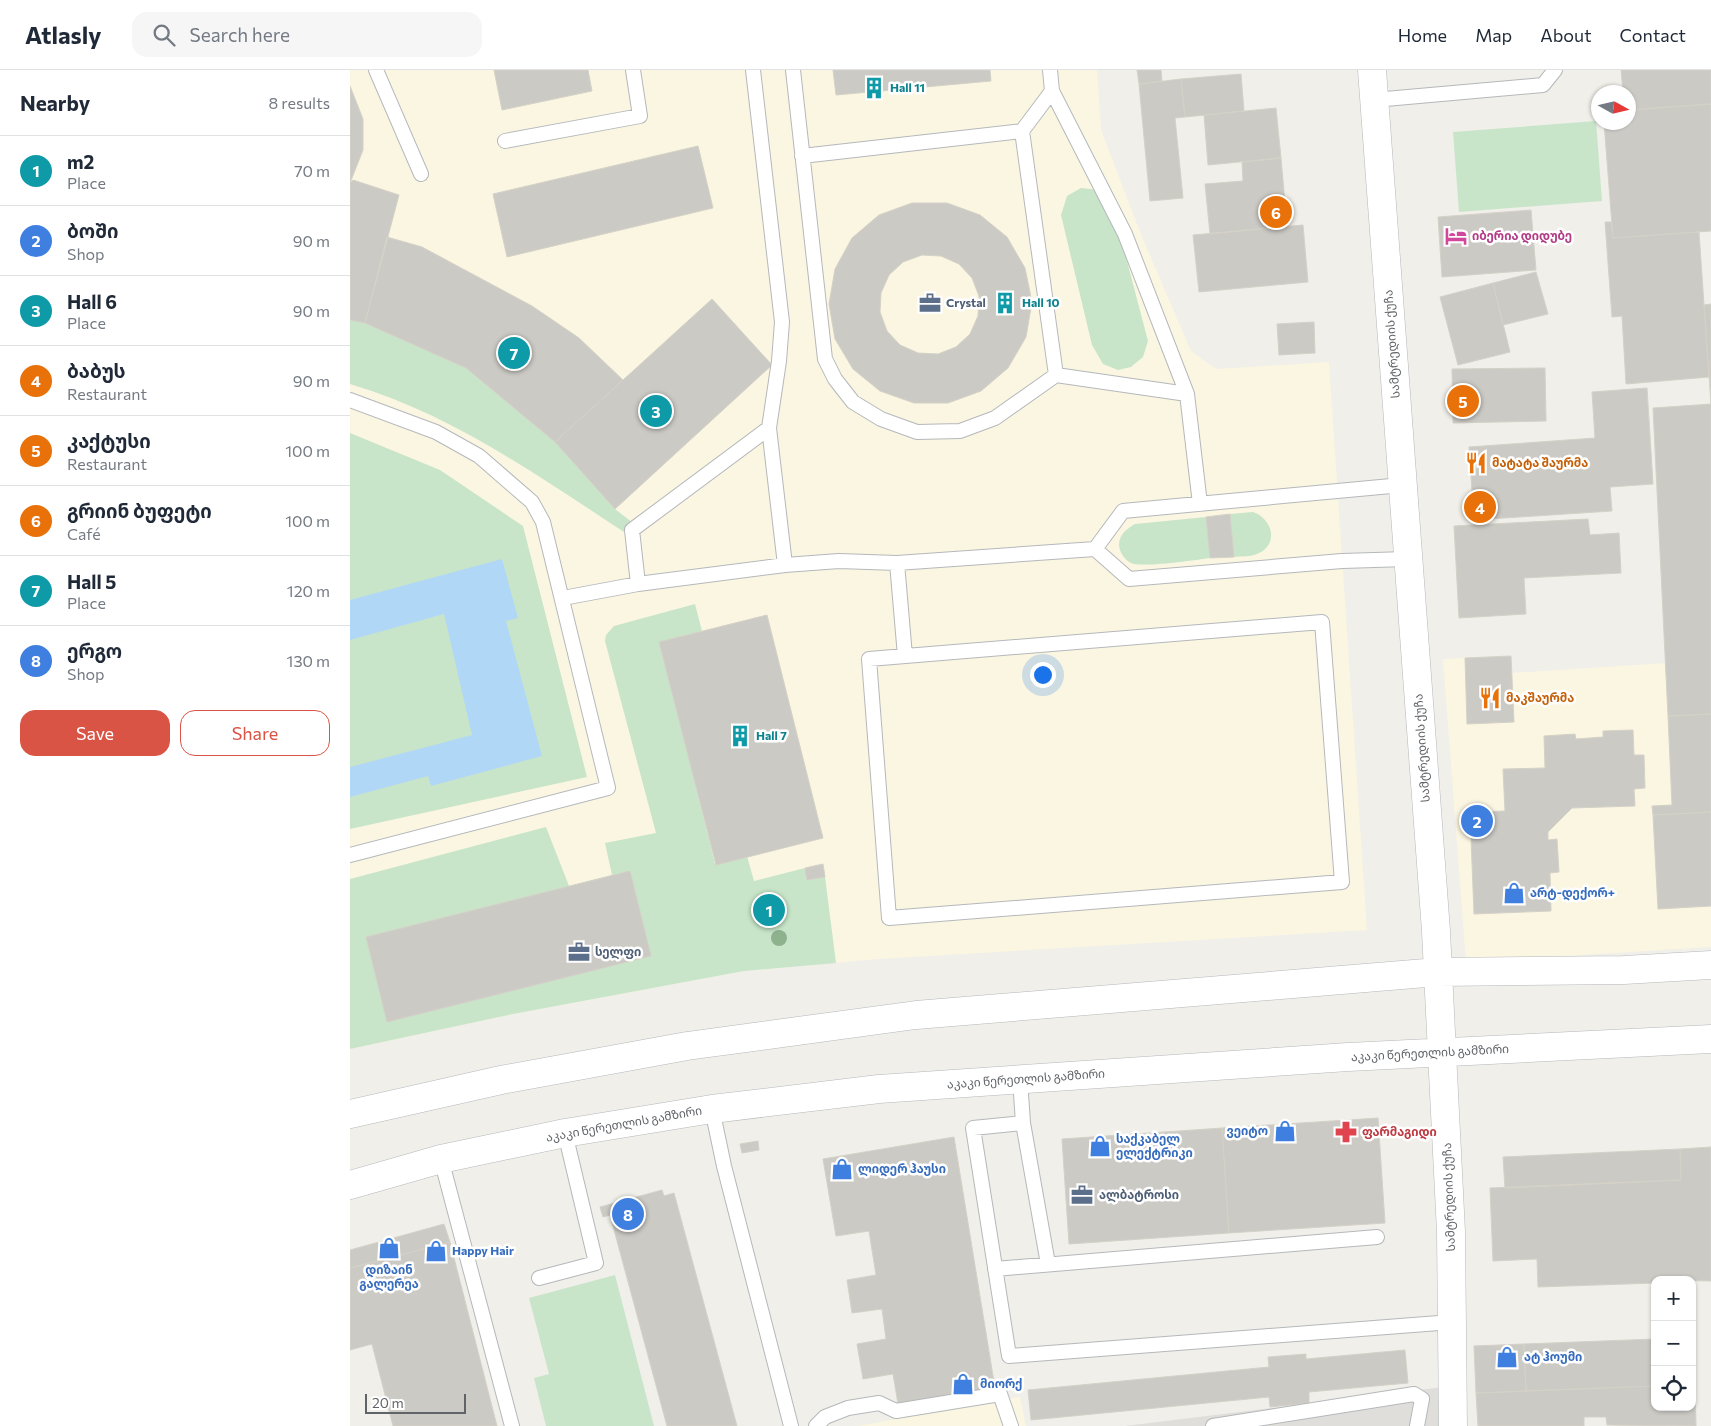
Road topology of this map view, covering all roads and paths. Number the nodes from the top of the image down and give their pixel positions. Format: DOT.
graph roads {
  1 [pos="376,70"];
  2 [pos="633,70"];
  3 [pos="752,70"];
  4 [pos="793,70"];
  5 [pos="1050,70"];
  6 [pos="1372,70"];
  7 [pos="1555,70"];
  8 [pos="1052,91"];
  9 [pos="1374,100"];
  10 [pos="1022,131"];
  11 [pos="506,141"];
  12 [pos="802,156"];
  13 [pos="421,174"];
  14 [pos="1056,375"];
  15 [pos="1187,394"];
  16 [pos="350,400"];
  17 [pos="769,428"];
  18 [pos="1402,485"];
  19 [pos="1200,504"];
  20 [pos="1095,549"];
  21 [pos="1407,559"];
  22 [pos="897,563"];
  23 [pos="785,565"];
  24 [pos="638,584"];
  25 [pos="562,598"];
  26 [pos="905,656"];
  27 [pos="350,855"];
  28 [pos="1711,965"];
  29 [pos="1438,972"];
  30 [pos="1711,1039"];
  31 [pos="1442,1053"];
  32 [pos="1020,1079"];
  33 [pos="712,1109"];
  34 [pos="350,1114"];
  35 [pos="1023,1124"];
  36 [pos="565,1133"];
  37 [pos="441,1159"];
  38 [pos="350,1185"];
  39 [pos="1377,1237"];
  40 [pos="1048,1264"];
  41 [pos="996,1269"];
  42 [pos="539,1278"];
  43 [pos="1452,1322"];
  44 [pos="512,1426"];
  45 [pos="791,1426"];
  46 [pos="816,1426"];
  47 [pos="1011,1426"];
  48 [pos="1213,1426"];
  49 [pos="1418,1426"];
  50 [pos="1453,1426"];
  1 -- 13 [label="lane"];
  2 -- 11 [label="lane"];
  3 -- 17 [label="lane"];
  4 -- 12 [label="lane"];
  5 -- 8 [label="lane"];
  6 -- 9 [label="main road, სამტრედიის ქუჩა"];
  7 -- 9 [label="lane"];
  8 -- 10 [label="lane"];
  8 -- 15 [label="lane"];
  9 -- 18 [label="main road, სამტრედიის ქუჩა"];
  10 -- 12 [label="lane"];
  10 -- 14 [label="lane"];
  12 -- 14 [label="lane"];
  14 -- 15 [label="lane"];
  15 -- 19 [label="lane"];
  16 -- 25 [label="lane"];
  17 -- 23 [label="lane"];
  17 -- 24 [label="lane"];
  18 -- 19 [label="lane"];
  18 -- 21 [label="main road, სამტრედიის ქუჩა"];
  19 -- 20 [label="lane"];
  20 -- 21 [label="lane"];
  20 -- 22 [label="lane"];
  21 -- 29 [label="main road, სამტრედიის ქუჩა"];
  22 -- 23 [label="lane"];
  22 -- 26 [label="lane"];
  23 -- 24 [label="lane"];
  24 -- 25 [label="lane"];
  25 -- 27 [label="lane"];
  26 -- 26 [label="lane"];
  28 -- 29 [label="main road"];
  29 -- 31 [label="main road, სამტრედიის ქუჩა"];
  29 -- 34 [label="main road"];
  30 -- 31 [label="main road, აკაკი წერეთლის გამზირი"];
  31 -- 32 [label="main road, აკაკი წერეთლის გამზირი"];
  31 -- 43 [label="main road, სამტრედიის ქუჩა"];
  32 -- 33 [label="main road, აკაკი წერეთლის გამზირი"];
  32 -- 35 [label="lane"];
  33 -- 36 [label="main road, აკაკი წერეთლის გამზირი"];
  33 -- 45 [label="lane"];
  35 -- 40 [label="lane"];
  35 -- 41 [label="lane"];
  36 -- 37 [label="main road, აკაკი წერეთლის გამზირი"];
  36 -- 42 [label="lane"];
  37 -- 38 [label="main road, აკაკი წერეთლის გამზირი"];
  37 -- 44 [label="lane"];
  39 -- 40 [label="lane"];
  40 -- 41 [label="lane"];
  41 -- 43 [label="lane"];
  43 -- 50 [label="main road, სამტრედიის ქუჩა"];
  46 -- 47 [label="lane"];
  48 -- 49 [label="lane"];
}
